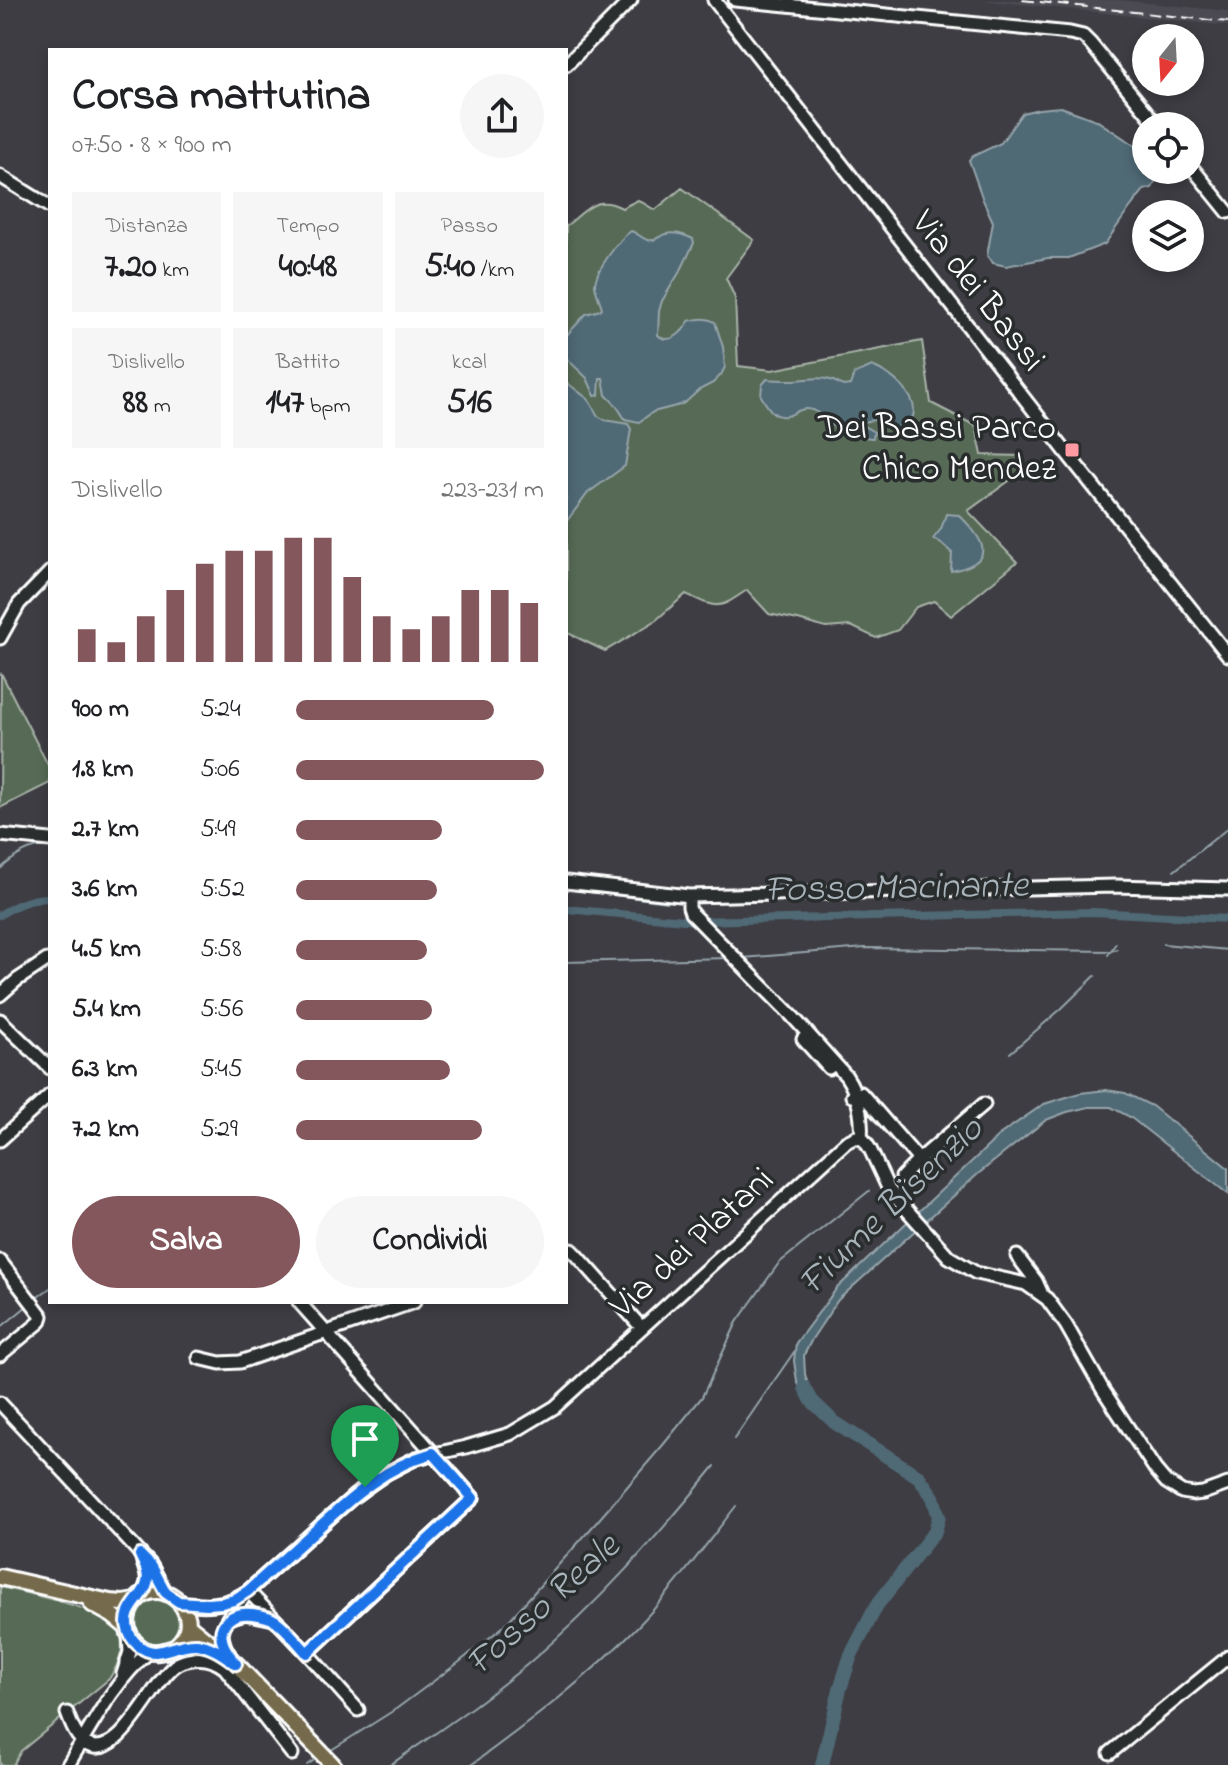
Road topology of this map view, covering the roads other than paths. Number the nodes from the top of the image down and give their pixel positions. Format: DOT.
graph roads {
  1 [pos="631,0"];
  2 [pos="714,0"];
  3 [pos="735,0"];
  4 [pos="568,63"];
  5 [pos="1147,112"];
  6 [pos="0,176"];
  7 [pos="1204,182"];
  8 [pos="48,206"];
  9 [pos="1228,212"];
  10 [pos="48,574"];
  11 [pos="0,638"];
  12 [pos="1228,655"];
  13 [pos="0,835"];
  14 [pos="48,840"];
  15 [pos="568,882"];
  16 [pos="1228,889"];
  17 [pos="689,896"];
  18 [pos="47,960"];
  19 [pos="0,995"];
  20 [pos="0,1020"];
  21 [pos="48,1066"];
  22 [pos="852,1096"];
  23 [pos="48,1097"];
  24 [pos="984,1104"];
  25 [pos="859,1137"];
  26 [pos="0,1140"];
  27 [pos="919,1160"];
  28 [pos="902,1177"];
  29 [pos="568,1250"];
  30 [pos="1017,1256"];
  31 [pos="0,1261"];
  32 [pos="1041,1293"];
  33 [pos="301,1304"];
  34 [pos="408,1304"];
  35 [pos="642,1328"];
  36 [pos="326,1332"];
  37 [pos="0,1355"];
  38 [pos="199,1358"];
  39 [pos="0,1404"];
  40 [pos="433,1453"];
  41 [pos="1228,1484"];
  42 [pos="140,1555"];
  43 [pos="0,1577"];
  44 [pos="248,1591"];
  45 [pos="66,1593"];
  46 [pos="166,1593"];
  47 [pos="139,1598"];
  48 [pos="179,1602"];
  49 [pos="207,1604"];
  50 [pos="228,1618"];
  51 [pos="274,1619"];
  52 [pos="188,1622"];
  53 [pos="128,1630"];
  54 [pos="176,1646"];
  55 [pos="149,1652"];
  56 [pos="220,1652"];
  57 [pos="307,1653"];
  58 [pos="1228,1657"];
  59 [pos="236,1664"];
  60 [pos="119,1683"];
  61 [pos="358,1710"];
  62 [pos="67,1713"];
  63 [pos="82,1742"];
  64 [pos="1110,1753"];
  65 [pos="292,1754"];
  66 [pos="68,1765"];
  67 [pos="333,1765"];
  1 -- 4 [label="street"];
  2 -- 12 [label="street, Via dei Bassi"];
  3 -- 5 [label="street"];
  6 -- 8 [label="street"];
  7 -- 9 [label="street"];
  10 -- 11 [label="street"];
  13 -- 14 [label="street"];
  15 -- 17 [label="street"];
  16 -- 17 [label="street"];
  17 -- 22 [label="street"];
  18 -- 19 [label="street"];
  20 -- 21 [label="street"];
  22 -- 25 [label="street"];
  22 -- 27 [label="street"];
  23 -- 26 [label="street"];
  24 -- 27 [label="street"];
  25 -- 32 [label="street"];
  25 -- 35 [label="street, Via dei Platani"];
  27 -- 28 [label="street"];
  29 -- 35 [label="street"];
  30 -- 32 [label="street"];
  31 -- 37 [label="street"];
  32 -- 41 [label="street"];
  33 -- 36 [label="street"];
  34 -- 36 [label="street"];
  35 -- 40 [label="street, Via dei Platani"];
  36 -- 38 [label="street"];
  36 -- 40 [label="street"];
  39 -- 42 [label="street"];
  40 -- 44 [label="street, Via dei Platani"];
  40 -- 57 [label="street"];
  42 -- 46 [label="street"];
  42 -- 47 [label="street"];
  43 -- 45 [label="main road"];
  44 -- 49 [label="street, Via dei Platani"];
  44 -- 50 [label="street, Via dei Platani"];
  44 -- 51 [label="street"];
  45 -- 47 [label="main road"];
  45 -- 53 [label="main road"];
  46 -- 47 [label="main road"];
  46 -- 48 [label="main road"];
  47 -- 53 [label="main road"];
  48 -- 49 [label="street, Via dei Platani"];
  48 -- 52 [label="main road"];
  49 -- 52 [label="street, Via dei Platani"];
  50 -- 51 [label="street"];
  50 -- 59 [label="street"];
  51 -- 57 [label="street"];
  52 -- 54 [label="main road"];
  52 -- 56 [label="main road"];
  53 -- 55 [label="main road"];
  53 -- 60 [label="street"];
  54 -- 55 [label="main road"];
  54 -- 56 [label="main road"];
  55 -- 60 [label="street"];
  56 -- 59 [label="main road"];
  57 -- 61 [label="street"];
  58 -- 64 [label="street"];
  59 -- 67 [label="main road"];
  60 -- 63 [label="street"];
  62 -- 63 [label="street"];
  63 -- 65 [label="street"];
  63 -- 66 [label="street"];
}
